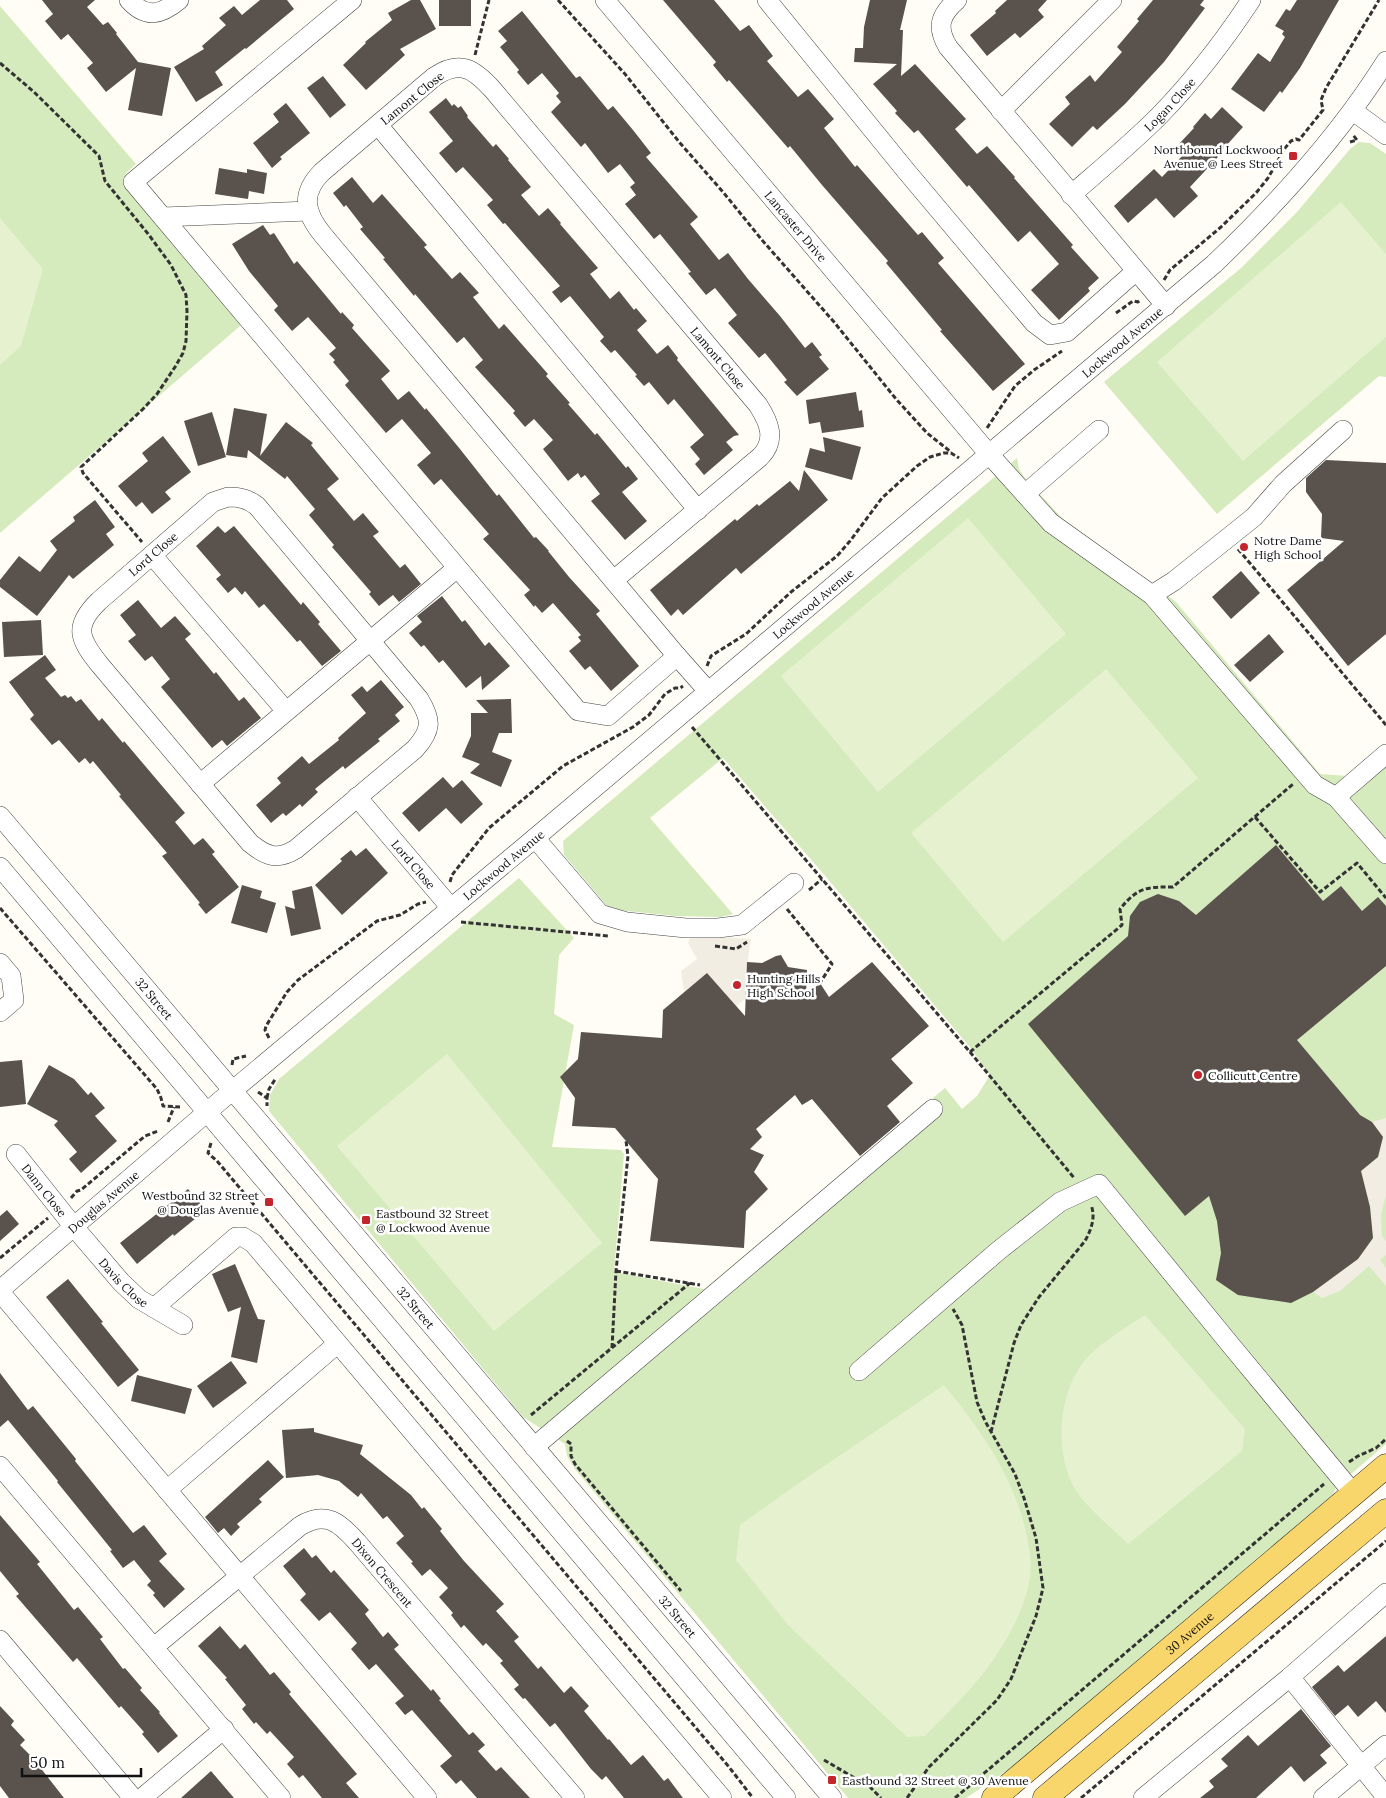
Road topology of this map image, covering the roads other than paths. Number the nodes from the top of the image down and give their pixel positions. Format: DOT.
graph roads {
  1 [pos="129,0"];
  2 [pos="179,0"];
  3 [pos="352,0"];
  4 [pos="956,0"];
  5 [pos="1112,0"];
  6 [pos="1251,0"];
  7 [pos="608,1"];
  8 [pos="774,2"];
  9 [pos="1386,61"];
  10 [pos="1001,111"];
  11 [pos="1352,111"];
  12 [pos="378,125"];
  13 [pos="1386,135"];
  14 [pos="1071,195"];
  15 [pos="308,212"];
  16 [pos="163,217"];
  17 [pos="1136,271"];
  18 [pos="1166,306"];
  19 [pos="1099,430"];
  20 [pos="1343,430"];
  21 [pos="988,453"];
  22 [pos="1025,494"];
  23 [pos="698,510"];
  24 [pos="152,555"];
  25 [pos="457,568"];
  26 [pos="614,580"];
  27 [pos="1152,595"];
  28 [pos="370,640"];
  29 [pos="677,656"];
  30 [pos="708,691"];
  31 [pos="286,711"];
  32 [pos="1386,754"];
  33 [pos="200,784"];
  34 [pos="358,797"];
  35 [pos="1336,797"];
  36 [pos="0,816"];
  37 [pos="535,838"];
  38 [pos="1386,854"];
  39 [pos="0,867"];
  40 [pos="794,883"];
  41 [pos="451,908"];
  42 [pos="0,963"];
  43 [pos="0,1012"];
  44 [pos="232,1091"];
  45 [pos="933,1109"];
  46 [pos="207,1112"];
  47 [pos="16,1154"];
  48 [pos="74,1227"];
  49 [pos="0,1291"];
  50 [pos="154,1308"];
  51 [pos="182,1325"];
  52 [pos="336,1344"];
  53 [pos="859,1371"];
  54 [pos="534,1448"];
  55 [pos="0,1466"];
  56 [pos="1386,1466"];
  57 [pos="167,1490"];
  58 [pos="1354,1494"];
  59 [pos="1386,1510"];
  60 [pos="239,1576"];
  61 [pos="1386,1594"];
  62 [pos="0,1640"];
  63 [pos="154,1647"];
  64 [pos="1290,1677"];
  65 [pos="224,1729"];
  66 [pos="1386,1745"];
  67 [pos="1361,1766"];
  68 [pos="1386,1797"];
  69 [pos="133,1798"];
  70 [pos="142,1798"];
  71 [pos="281,1798"];
  72 [pos="427,1798"];
  73 [pos="574,1798"];
  74 [pos="722,1798"];
  75 [pos="786,1798"];
  76 [pos="832,1798"];
  77 [pos="994,1798"];
  78 [pos="1045,1798"];
  79 [pos="1143,1798"];
  80 [pos="1323,1798"];
  1 -- 2 [label="street"];
  3 -- 16 [label="street"];
  4 -- 10 [label="street"];
  5 -- 10 [label="street"];
  6 -- 14 [label="street, Logan Close"];
  7 -- 21 [label="street, Lancaster Drive"];
  8 -- 17 [label="street"];
  9 -- 11 [label="street, Lockwood Avenue"];
  10 -- 14 [label="street"];
  11 -- 13 [label="street"];
  11 -- 18 [label="street, Lockwood Avenue"];
  12 -- 15 [label="street, Lamont Close"];
  12 -- 23 [label="street"];
  12 -- 23 [label="street, Lamont Close"];
  14 -- 17 [label="street"];
  15 -- 16 [label="street"];
  15 -- 26 [label="street"];
  16 -- 25 [label="street"];
  17 -- 18 [label="street"];
  18 -- 21 [label="street, Lockwood Avenue"];
  19 -- 22 [label="street"];
  20 -- 27 [label="street"];
  21 -- 22 [label="street, Lancaster Drive"];
  21 -- 30 [label="street, Lockwood Avenue"];
  22 -- 27 [label="street, Lancaster Drive"];
  23 -- 26 [label="street, Lamont Close"];
  24 -- 28 [label="street, Lord Close"];
  24 -- 31 [label="street"];
  24 -- 33 [label="street, Lord Close"];
  25 -- 28 [label="street"];
  25 -- 29 [label="street"];
  26 -- 29 [label="street"];
  27 -- 35 [label="street, Lancaster Drive"];
  28 -- 31 [label="street"];
  28 -- 34 [label="street, Lord Close"];
  29 -- 30 [label="street"];
  30 -- 37 [label="street, Lockwood Avenue"];
  31 -- 33 [label="street"];
  32 -- 35 [label="street"];
  33 -- 34 [label="street, Lord Close"];
  34 -- 41 [label="street, Lord Close"];
  35 -- 38 [label="street"];
  36 -- 44 [label="street, 32 Street"];
  37 -- 40 [label="street"];
  37 -- 41 [label="street, Lockwood Avenue"];
  39 -- 46 [label="street"];
  41 -- 44 [label="street, Lockwood Avenue"];
  42 -- 43 [label="street"];
  44 -- 46 [label="street, Lockwood Avenue"];
  44 -- 54 [label="street, 32 Street"];
  45 -- 54 [label="street"];
  46 -- 48 [label="street, Douglas Avenue"];
  46 -- 75 [label="street"];
  47 -- 48 [label="street, Dann Close"];
  48 -- 49 [label="street, Douglas Avenue"];
  48 -- 50 [label="street, Davis Close"];
  49 -- 57 [label="street"];
  50 -- 51 [label="street, Davis Close"];
  50 -- 52 [label="street"];
  52 -- 57 [label="street"];
  52 -- 74 [label="street"];
  53 -- 58 [label="street"];
  54 -- 76 [label="street, 32 Street"];
  55 -- 63 [label="street"];
  56 -- 58 [label="main road, 30 Avenue"];
  57 -- 60 [label="street"];
  58 -- 77 [label="main road, 30 Avenue"];
  59 -- 78 [label="main road"];
  60 -- 63 [label="street, Dixon Crescent"];
  60 -- 72 [label="street"];
  60 -- 73 [label="street, Dixon Crescent"];
  61 -- 64 [label="street"];
  62 -- 69 [label="street"];
  63 -- 65 [label="street"];
  64 -- 67 [label="street"];
  64 -- 79 [label="street"];
  65 -- 70 [label="street"];
  65 -- 71 [label="street"];
  66 -- 67 [label="street"];
  67 -- 68 [label="street"];
  67 -- 80 [label="street"];
}
